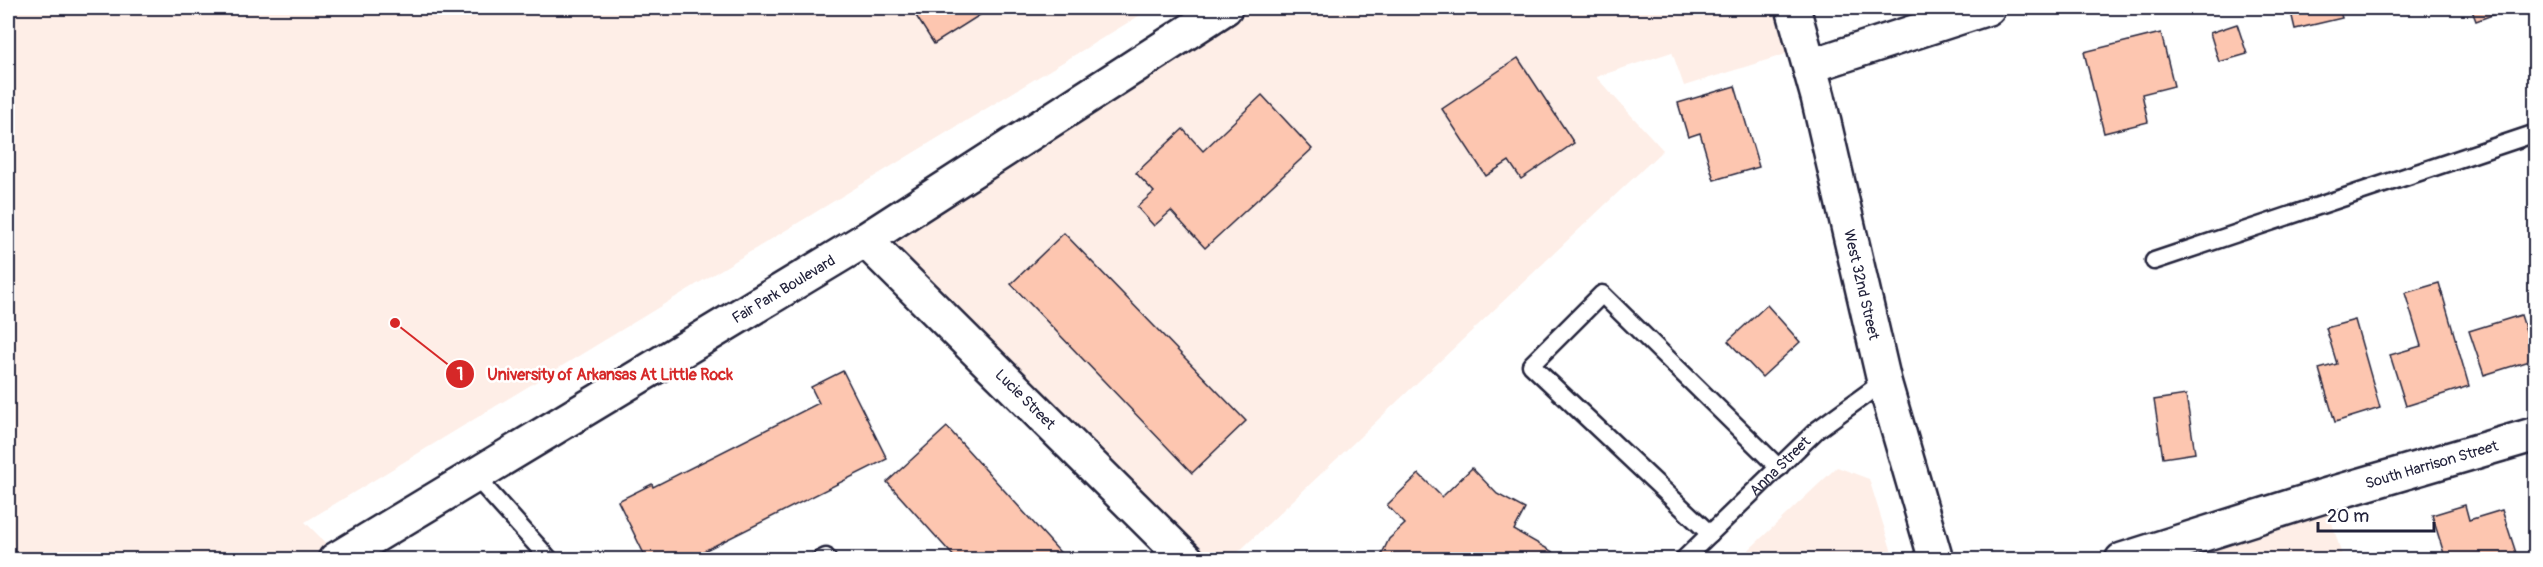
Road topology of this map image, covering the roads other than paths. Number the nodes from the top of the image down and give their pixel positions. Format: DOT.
graph roads {
  1 [pos="1225,8"];
  2 [pos="1793,8"];
  3 [pos="1988,8"];
  4 [pos="1810,66"];
  5 [pos="2535,133"];
  6 [pos="865,240"];
  7 [pos="2154,261"];
  8 [pos="1884,381"];
  9 [pos="2535,434"];
  10 [pos="1779,468"];
  11 [pos="474,475"];
  12 [pos="1710,534"];
  13 [pos="335,560"];
  14 [pos="550,560"];
  15 [pos="820,560"];
  16 [pos="828,560"];
  17 [pos="1187,560"];
  18 [pos="1683,560"];
  19 [pos="1936,560"];
  20 [pos="2122,560"];
  1 -- 6 [label="street, Fair Park Boulevard"];
  2 -- 4 [label="street, West 32nd Street"];
  3 -- 4 [label="street"];
  4 -- 8 [label="street, West 32nd Street"];
  5 -- 7 [label="lane"];
  6 -- 11 [label="street, Fair Park Boulevard"];
  6 -- 17 [label="street, Lucie Street"];
  8 -- 10 [label="lane, Anna Street"];
  8 -- 19 [label="street, West 32nd Street"];
  9 -- 20 [label="street, South Harrison Street"];
  10 -- 12 [label="lane, Anna Street"];
  10 -- 12 [label="lane"];
  11 -- 13 [label="street, Fair Park Boulevard"];
  11 -- 14 [label="lane"];
  12 -- 18 [label="lane, Anna Street"];
  15 -- 16 [label="lane"];
}
